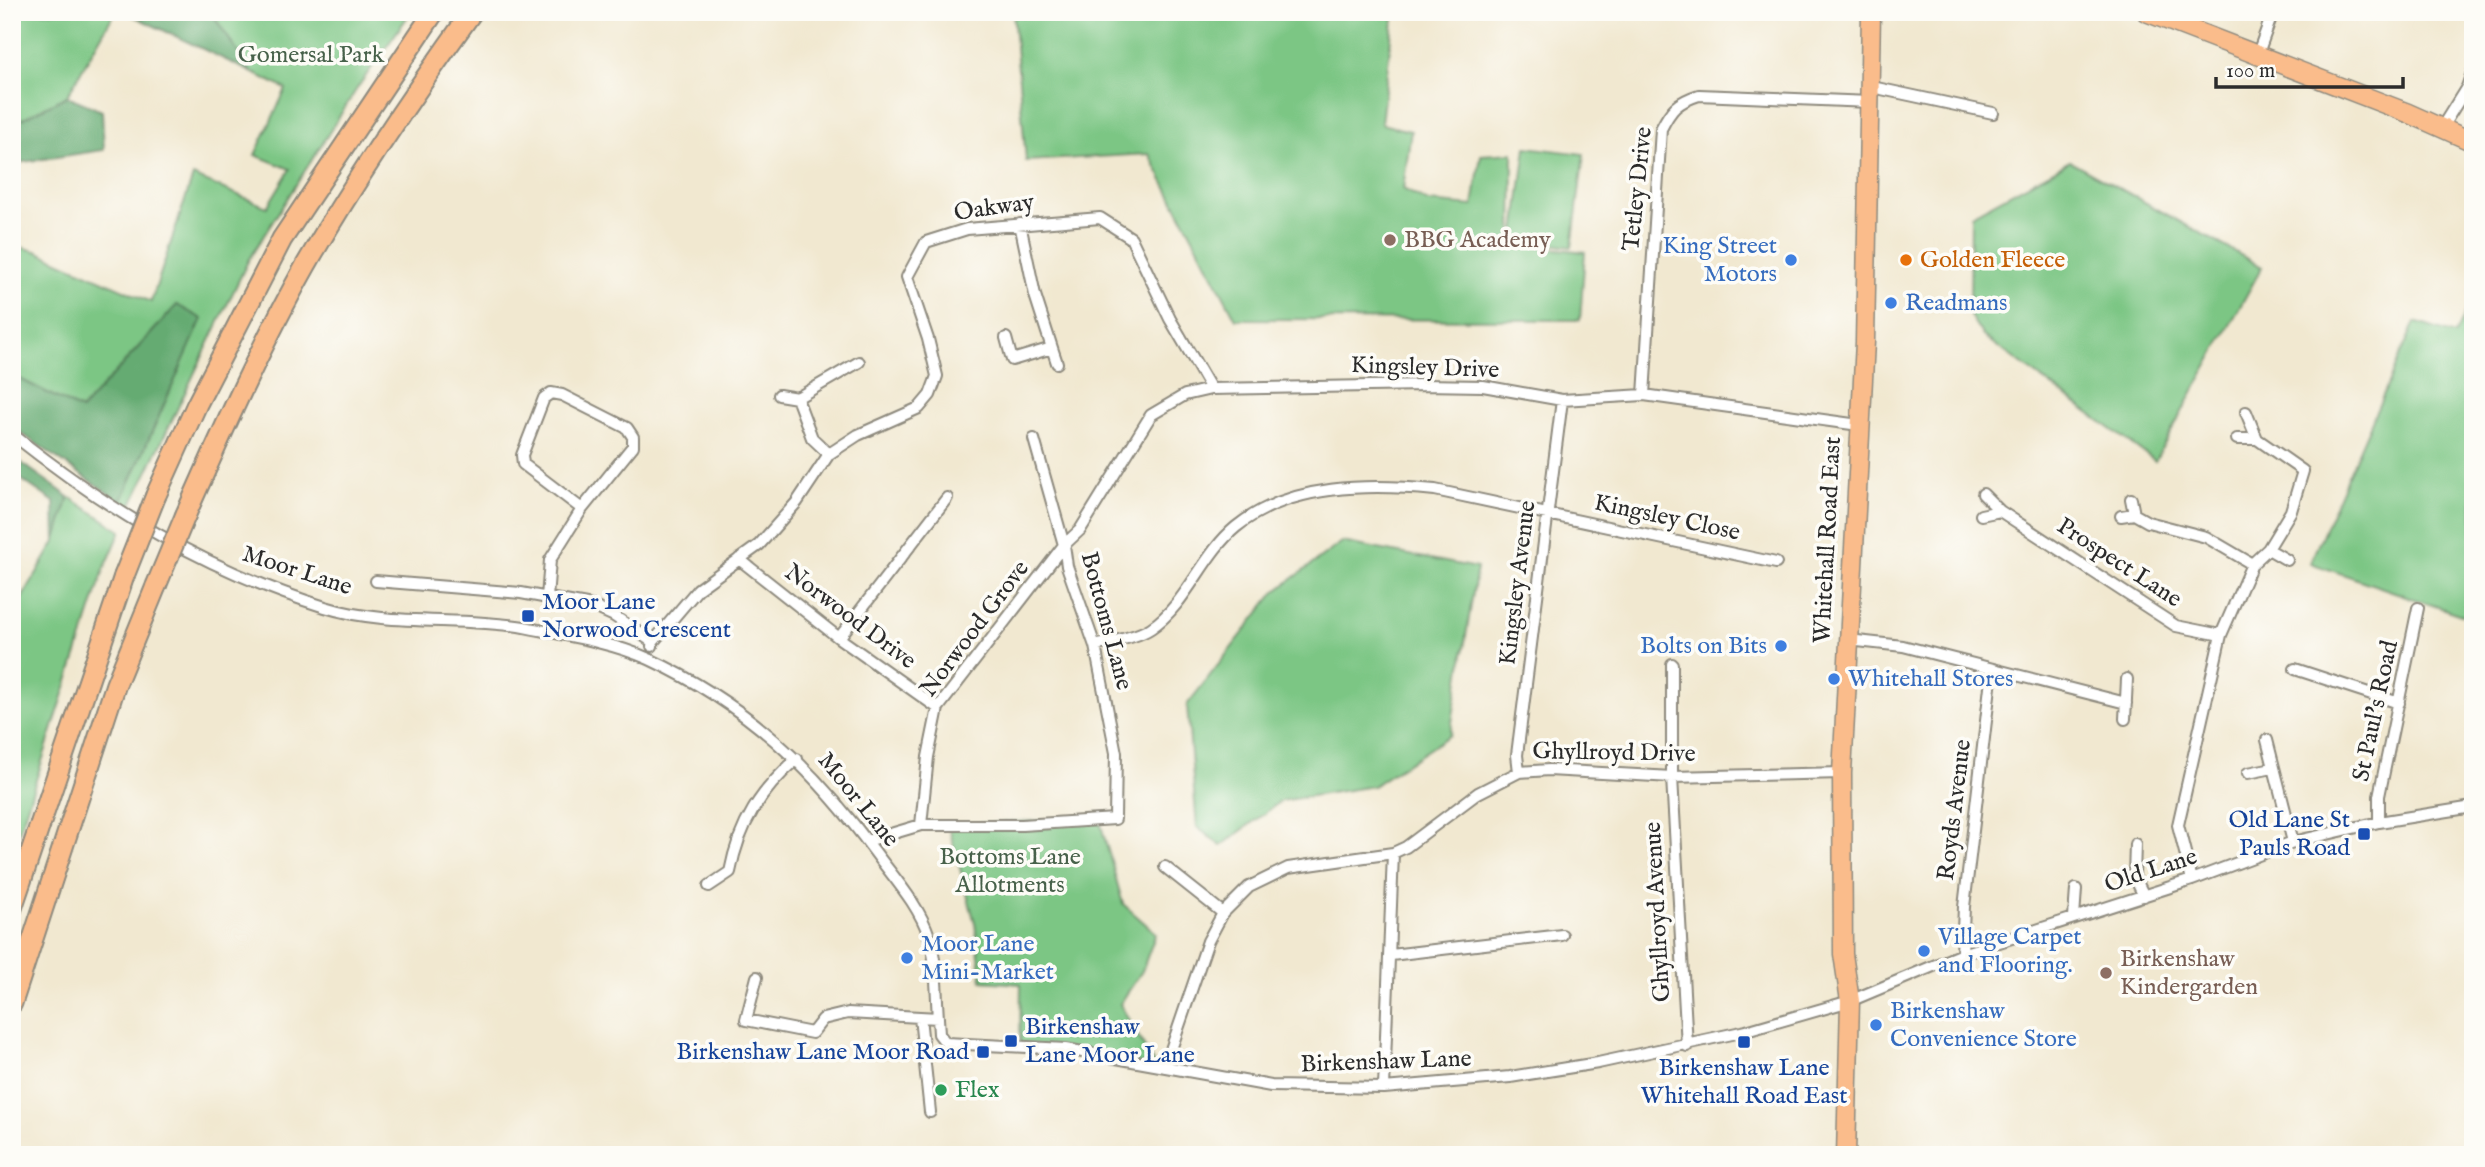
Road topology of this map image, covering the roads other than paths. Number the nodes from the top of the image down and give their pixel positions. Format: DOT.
graph roads {
  1 [pos="435,12"];
  2 [pos="471,12"];
  3 [pos="1871,12"];
  4 [pos="2146,12"];
  5 [pos="2273,12"];
  6 [pos="2258,56"];
  7 [pos="2473,70"];
  8 [pos="1871,94"];
  9 [pos="1993,113"];
  10 [pos="2442,127"];
  11 [pos="2473,142"];
  12 [pos="1020,224"];
  13 [pos="1006,338"];
  14 [pos="1052,348"];
  15 [pos="859,362"];
  16 [pos="1057,363"];
  17 [pos="1212,389"];
  18 [pos="779,395"];
  19 [pos="1644,395"];
  20 [pos="797,398"];
  21 [pos="1562,400"];
  22 [pos="2246,412"];
  23 [pos="1859,425"];
  24 [pos="12,434"];
  25 [pos="1034,439"];
  26 [pos="2237,439"];
  27 [pos="2257,439"];
  28 [pos="829,454"];
  29 [pos="1983,494"];
  30 [pos="947,498"];
  31 [pos="2131,499"];
  32 [pos="582,509"];
  33 [pos="2000,511"];
  34 [pos="1548,513"];
  35 [pos="2134,514"];
  36 [pos="1981,515"];
  37 [pos="2122,516"];
  38 [pos="1064,545"];
  39 [pos="2268,549"];
  40 [pos="739,559"];
  41 [pos="2287,559"];
  42 [pos="1776,563"];
  43 [pos="2252,564"];
  44 [pos="376,581"];
  45 [pos="547,598"];
  46 [pos="2418,608"];
  47 [pos="2221,635"];
  48 [pos="839,638"];
  49 [pos="1848,640"];
  50 [pos="653,642"];
  51 [pos="1095,646"];
  52 [pos="647,658"];
  53 [pos="1672,664"];
  54 [pos="2295,669"];
  55 [pos="1992,670"];
  56 [pos="2127,679"];
  57 [pos="2126,703"];
  58 [pos="2399,703"];
  59 [pos="938,708"];
  60 [pos="2125,719"];
  61 [pos="2267,740"];
  62 [pos="797,759"];
  63 [pos="2273,768"];
  64 [pos="1519,772"];
  65 [pos="1842,773"];
  66 [pos="2248,773"];
  67 [pos="1672,777"];
  68 [pos="2473,807"];
  69 [pos="2379,822"];
  70 [pos="921,825"];
  71 [pos="867,841"];
  72 [pos="2293,842"];
  73 [pos="2135,844"];
  74 [pos="1392,853"];
  75 [pos="1166,867"];
  76 [pos="2192,880"];
  77 [pos="709,886"];
  78 [pos="2076,889"];
  79 [pos="2144,896"];
  80 [pos="12,908"];
  81 [pos="1223,912"];
  82 [pos="2074,917"];
  83 [pos="1562,935"];
  84 [pos="1962,954"];
  85 [pos="1391,955"];
  86 [pos="757,977"];
  87 [pos="1850,1001"];
  88 [pos="12,1003"];
  89 [pos="920,1017"];
  90 [pos="938,1018"];
  91 [pos="1687,1046"];
  92 [pos="1165,1067"];
  93 [pos="1384,1088"];
  94 [pos="930,1112"];
  95 [pos="1846,1155"];
  1 -- 80 [label="highway, bridge"];
  2 -- 88 [label="highway, bridge"];
  3 -- 8 [label="main road, Whitehall Road East"];
  4 -- 6 [label="main road"];
  5 -- 6 [label="street"];
  6 -- 10 [label="main road"];
  7 -- 10 [label="street"];
  8 -- 9 [label="street, Tetley Drive"];
  8 -- 19 [label="street, Tetley Drive"];
  8 -- 23 [label="main road, Whitehall Road East"];
  10 -- 11 [label="main road"];
  12 -- 14 [label="street"];
  12 -- 17 [label="street, Oakway"];
  12 -- 28 [label="street, Oakway"];
  13 -- 14 [label="street"];
  14 -- 16 [label="street"];
  15 -- 20 [label="street"];
  17 -- 21 [label="street, Kingsley Drive"];
  17 -- 38 [label="street, Kingsley Drive"];
  18 -- 20 [label="street"];
  19 -- 21 [label="street, Kingsley Drive"];
  19 -- 23 [label="street, Kingsley Drive"];
  20 -- 28 [label="street"];
  21 -- 34 [label="street, Kingsley Avenue"];
  22 -- 27 [label="street"];
  23 -- 49 [label="main road, Whitehall Road East"];
  24 -- 52 [label="street, Moor Lane"];
  25 -- 38 [label="street, Bottoms Lane"];
  26 -- 27 [label="street"];
  27 -- 39 [label="street"];
  28 -- 40 [label="street"];
  29 -- 33 [label="street, Prospect Lane"];
  30 -- 48 [label="street"];
  31 -- 35 [label="street"];
  32 -- 32 [label="street"];
  32 -- 45 [label="street"];
  33 -- 36 [label="street"];
  33 -- 47 [label="street, Prospect Lane"];
  34 -- 42 [label="street, Kingsley Close"];
  34 -- 51 [label="street, Kingsley Close"];
  34 -- 64 [label="street, Kingsley Avenue"];
  35 -- 37 [label="street"];
  35 -- 43 [label="street"];
  38 -- 51 [label="street, Bottoms Lane"];
  38 -- 59 [label="street, Norwood Grove"];
  39 -- 41 [label="street"];
  39 -- 43 [label="street"];
  40 -- 48 [label="street, Norwood Drive"];
  40 -- 50 [label="street"];
  43 -- 47 [label="street"];
  44 -- 45 [label="street, Moor Lane"];
  45 -- 50 [label="street, Moor Lane"];
  46 -- 58 [label="street, St Paul's Road"];
  47 -- 76 [label="street"];
  48 -- 59 [label="street, Norwood Drive"];
  49 -- 55 [label="street"];
  49 -- 65 [label="main road, Whitehall Road East"];
  50 -- 52 [label="street"];
  51 -- 70 [label="street, Bottoms Lane"];
  52 -- 62 [label="street, Moor Lane"];
  53 -- 67 [label="street, Ghyllroyd Avenue"];
  54 -- 58 [label="street"];
  55 -- 57 [label="street"];
  55 -- 84 [label="street, Royds Avenue"];
  56 -- 57 [label="street"];
  57 -- 60 [label="street"];
  58 -- 69 [label="street, St Paul's Road"];
  59 -- 70 [label="street, Norwood Grove"];
  61 -- 63 [label="street"];
  62 -- 71 [label="street, Moor Lane"];
  62 -- 77 [label="street"];
  63 -- 66 [label="street"];
  63 -- 72 [label="street"];
  64 -- 67 [label="street, Ghyllroyd Drive"];
  64 -- 74 [label="street, Ghyllroyd Drive"];
  65 -- 67 [label="street, Ghyllroyd Drive"];
  65 -- 87 [label="main road, Whitehall Road East"];
  67 -- 91 [label="street, Ghyllroyd Avenue"];
  68 -- 69 [label="street, Old Lane"];
  69 -- 72 [label="street, Old Lane"];
  70 -- 71 [label="street, Bottoms Lane"];
  71 -- 90 [label="street, Moor Lane"];
  72 -- 76 [label="street, Old Lane"];
  73 -- 79 [label="street"];
  74 -- 81 [label="street"];
  74 -- 85 [label="street"];
  75 -- 81 [label="street"];
  76 -- 79 [label="street, Old Lane"];
  78 -- 82 [label="street"];
  79 -- 82 [label="street, Old Lane"];
  81 -- 92 [label="street"];
  82 -- 84 [label="street, Old Lane"];
  83 -- 85 [label="street"];
  84 -- 87 [label="street, Old Lane"];
  85 -- 93 [label="street"];
  86 -- 89 [label="street"];
  87 -- 91 [label="street, Birkenshaw Lane"];
  87 -- 95 [label="main road, Whitehall Road East"];
  89 -- 90 [label="street"];
  89 -- 94 [label="street"];
  90 -- 92 [label="street, Birkenshaw Lane"];
  91 -- 93 [label="street, Birkenshaw Lane"];
  92 -- 93 [label="street, Birkenshaw Lane"];
}
